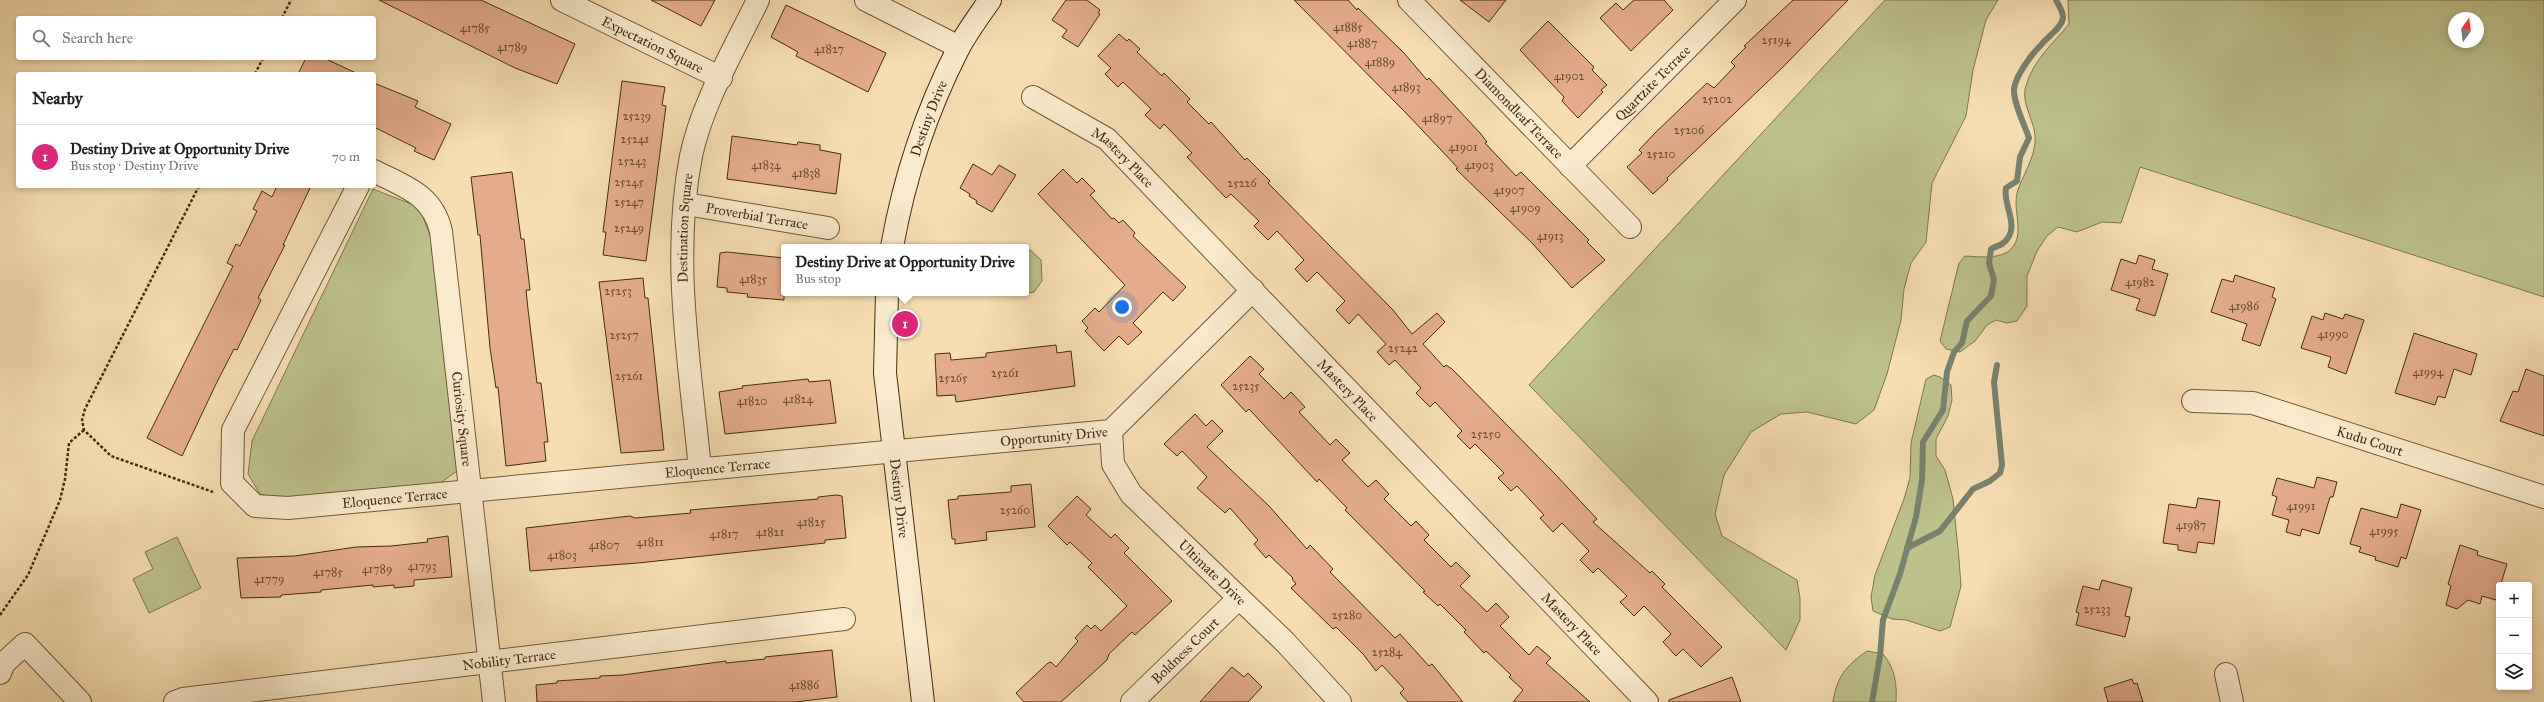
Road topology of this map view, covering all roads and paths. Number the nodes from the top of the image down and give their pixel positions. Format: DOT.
graph roads {
  1 [pos="291,0"];
  2 [pos="562,0"];
  3 [pos="758,0"];
  4 [pos="866,0"];
  5 [pos="990,0"];
  6 [pos="1409,0"];
  7 [pos="1735,0"];
  8 [pos="283,16"];
  9 [pos="959,47"];
  10 [pos="262,60"];
  11 [pos="257,72"];
  12 [pos="721,78"];
  13 [pos="1033,97"];
  14 [pos="1570,166"];
  15 [pos="376,172"];
  16 [pos="197,188"];
  17 [pos="357,188"];
  18 [pos="686,204"];
  19 [pos="1630,227"];
  20 [pos="828,228"];
  21 [pos="893,244"];
  22 [pos="1253,290"];
  23 [pos="887,296"];
  24 [pos="2193,401"];
  25 [pos="84,430"];
  26 [pos="1111,431"];
  27 [pos="894,450"];
  28 [pos="700,469"];
  29 [pos="232,483"];
  30 [pos="472,490"];
  31 [pos="2544,497"];
  32 [pos="1238,599"];
  33 [pos="0,615"];
  34 [pos="844,619"];
  35 [pos="490,663"];
  36 [pos="0,673"];
  37 [pos="2226,674"];
  38 [pos="80,702"];
  39 [pos="174,702"];
  40 [pos="494,702"];
  41 [pos="923,702"];
  42 [pos="1132,702"];
  43 [pos="1340,702"];
  44 [pos="1647,702"];
  45 [pos="2232,702"];
  1 -- 8 [label="path"];
  2 -- 12 [label="street, Expectation Square"];
  3 -- 12 [label="street, Destination Square"];
  4 -- 9 [label="street"];
  5 -- 9 [label="street, Destiny Drive"];
  6 -- 14 [label="street, Diamondleaf Terrace"];
  7 -- 14 [label="street, Quartzite Terrace"];
  9 -- 21 [label="street, Destiny Drive"];
  10 -- 11 [label="path"];
  12 -- 18 [label="street, Destination Square"];
  13 -- 22 [label="street, Mastery Place"];
  14 -- 19 [label="street, Diamondleaf Terrace"];
  15 -- 30 [label="street, Curiosity Square"];
  16 -- 25 [label="path"];
  17 -- 29 [label="street"];
  18 -- 20 [label="street, Proverbial Terrace"];
  18 -- 28 [label="street, Destination Square"];
  22 -- 26 [label="street, Opportunity Drive"];
  22 -- 44 [label="street, Mastery Place"];
  23 -- 27 [label="street, Destiny Drive"];
  24 -- 31 [label="street, Kudu Court"];
  25 -- 29 [label="path"];
  25 -- 33 [label="path"];
  26 -- 27 [label="street, Opportunity Drive"];
  26 -- 32 [label="street, Ultimate Drive"];
  27 -- 28 [label="street, Eloquence Terrace"];
  27 -- 41 [label="street, Destiny Drive"];
  28 -- 30 [label="street, Eloquence Terrace"];
  29 -- 30 [label="street, Eloquence Terrace"];
  30 -- 35 [label="street, Curiosity Square"];
  32 -- 42 [label="street, Boldness Court"];
  32 -- 43 [label="street, Ultimate Drive"];
  34 -- 35 [label="street, Nobility Terrace"];
  35 -- 39 [label="street, Nobility Terrace"];
  35 -- 40 [label="street, Curiosity Square"];
  36 -- 38 [label="street"];
  37 -- 45 [label="street"];
}
